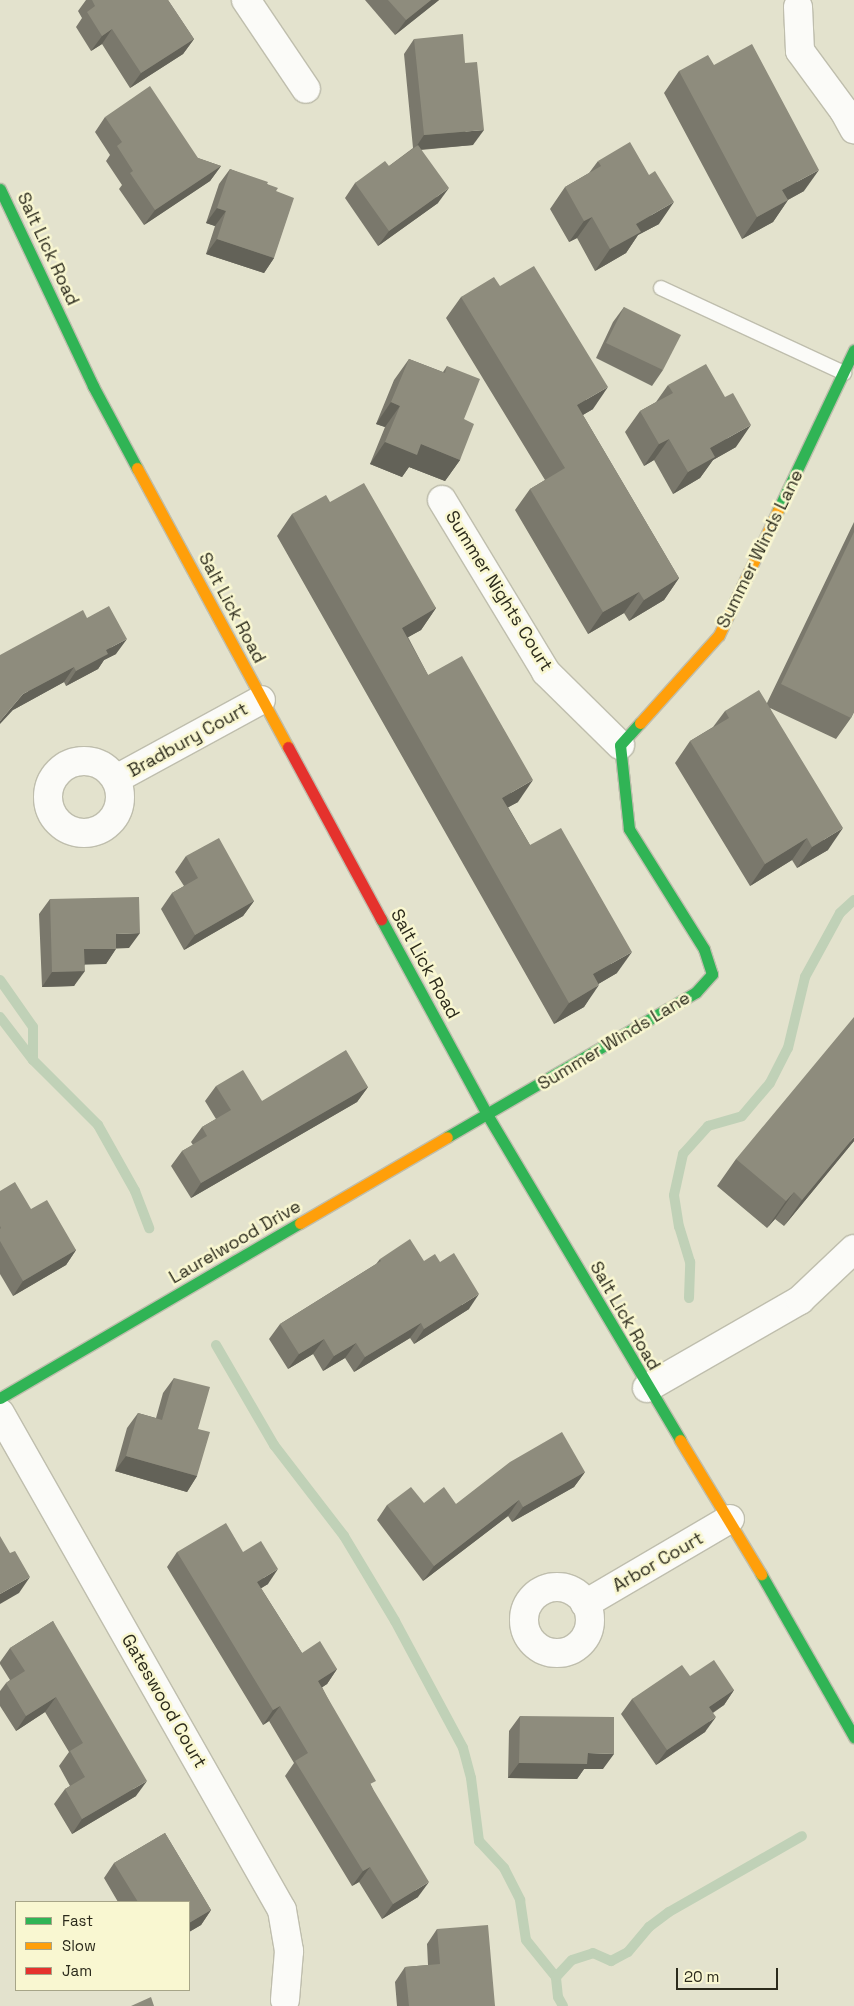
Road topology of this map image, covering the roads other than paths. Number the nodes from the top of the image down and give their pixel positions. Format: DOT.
graph roads {
  1 [pos="246,0"];
  2 [pos="798,7"];
  3 [pos="306,89"];
  4 [pos="854,129"];
  5 [pos="0,189"];
  6 [pos="661,288"];
  7 [pos="854,350"];
  8 [pos="844,373"];
  9 [pos="442,500"];
  10 [pos="261,700"];
  11 [pos="620,745"];
  12 [pos="116,779"];
  13 [pos="488,1116"];
  14 [pos="854,1249"];
  15 [pos="647,1388"];
  16 [pos="0,1398"];
  17 [pos="0,1413"];
  18 [pos="730,1519"];
  19 [pos="585,1604"];
  20 [pos="854,1737"];
  21 [pos="285,2000"];
  1 -- 3 [label="street"];
  2 -- 4 [label="street"];
  5 -- 10 [label="main road, Salt Lick Road"];
  6 -- 8 [label="lane"];
  7 -- 8 [label="main road, Summer Winds Lane"];
  8 -- 11 [label="main road, Summer Winds Lane"];
  9 -- 11 [label="street, Summer Nights Court"];
  10 -- 12 [label="street, Bradbury Court"];
  10 -- 13 [label="main road, Salt Lick Road"];
  11 -- 13 [label="main road, Summer Winds Lane"];
  13 -- 15 [label="main road, Salt Lick Road"];
  13 -- 16 [label="main road, Laurelwood Drive"];
  14 -- 15 [label="street"];
  15 -- 18 [label="main road, Salt Lick Road"];
  17 -- 21 [label="street, Gateswood Court"];
  18 -- 19 [label="street, Arbor Court"];
  18 -- 20 [label="main road, Salt Lick Road"];
}
